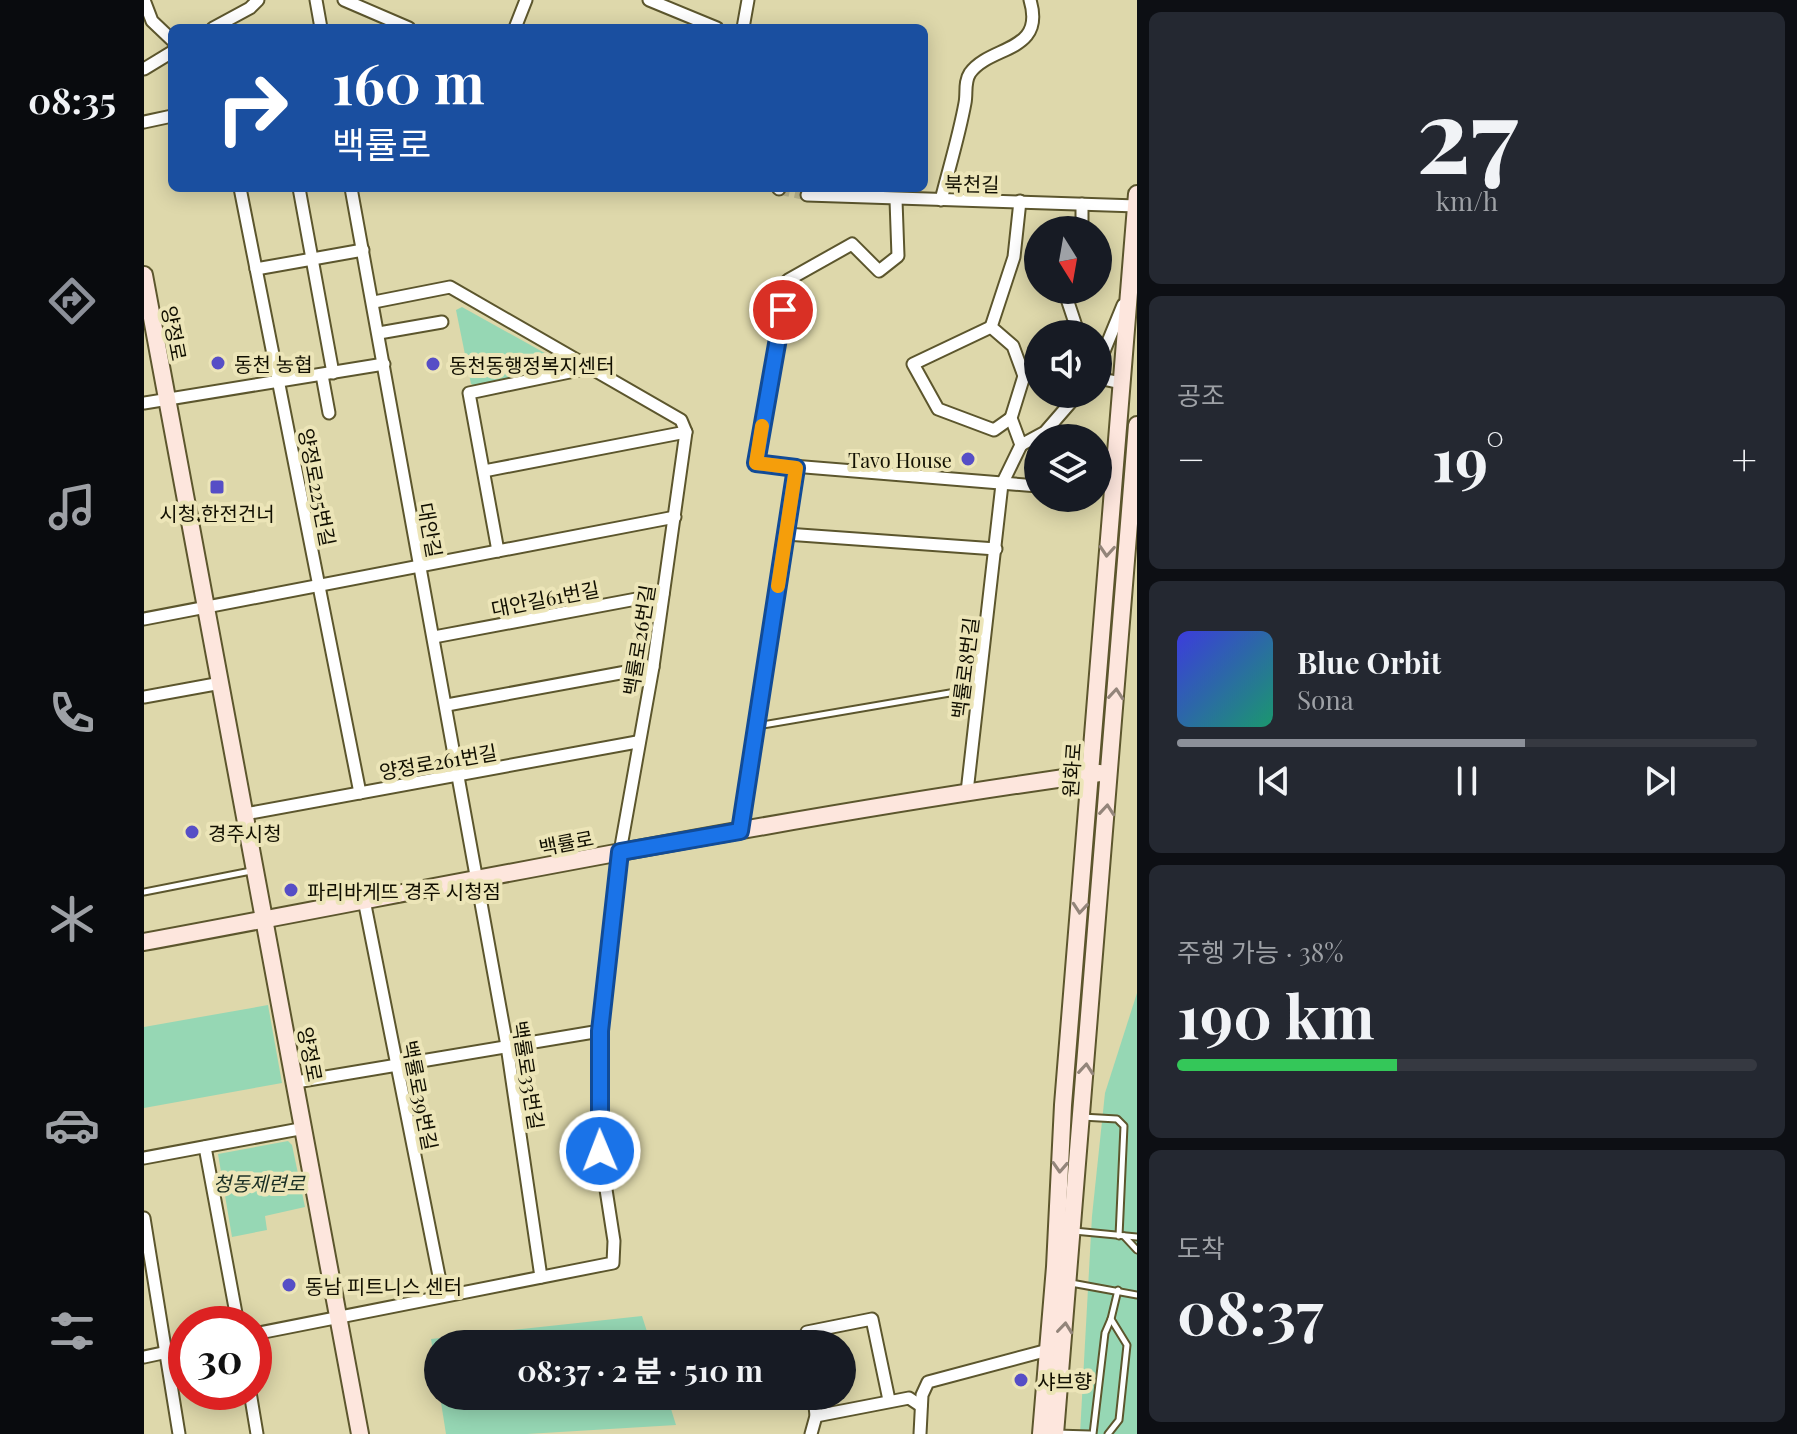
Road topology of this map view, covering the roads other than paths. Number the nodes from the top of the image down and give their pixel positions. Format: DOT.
graph roads {
  1 [pos="144,0"];
  2 [pos="258,0"];
  3 [pos="316,0"];
  4 [pos="344,0"];
  5 [pos="526,0"];
  6 [pos="649,0"];
  7 [pos="748,0"];
  8 [pos="1030,0"];
  9 [pos="666,4"];
  10 [pos="219,24"];
  11 [pos="320,24"];
  12 [pos="400,24"];
  13 [pos="517,24"];
  14 [pos="708,24"];
  15 [pos="744,24"];
  16 [pos="168,36"];
  17 [pos="168,54"];
  18 [pos="144,69"];
  19 [pos="168,117"];
  20 [pos="144,122"];
  21 [pos="241,192"];
  22 [pos="300,192"];
  23 [pos="352,192"];
  24 [pos="1137,194"];
  25 [pos="807,195"];
  26 [pos="896,200"];
  27 [pos="941,200"];
  28 [pos="1020,201"];
  29 [pos="1082,204"];
  30 [pos="1136,206"];
  31 [pos="1082,216"];
  32 [pos="363,250"];
  33 [pos="311,259"];
  34 [pos="256,269"];
  35 [pos="144,275"];
  36 [pos="1129,289"];
  37 [pos="374,302"];
  38 [pos="442,322"];
  39 [pos="991,327"];
  40 [pos="1112,331"];
  41 [pos="379,333"];
  42 [pos="384,364"];
  43 [pos="589,368"];
  44 [pos="327,374"];
  45 [pos="1024,376"];
  46 [pos="1112,381"];
  47 [pos="279,382"];
  48 [pos="1121,383"];
  49 [pos="167,399"];
  50 [pos="144,403"];
  51 [pos="1066,408"];
  52 [pos="329,413"];
  53 [pos="1011,418"];
  54 [pos="1137,425"];
  55 [pos="686,432"];
  56 [pos="1112,443"];
  57 [pos="1021,445"];
  58 [pos="796,468"];
  59 [pos="484,471"];
  60 [pos="1002,484"];
  61 [pos="1024,485"];
  62 [pos="1112,489"];
  63 [pos="1134,490"];
  64 [pos="1104,512"];
  65 [pos="675,517"];
  66 [pos="1133,525"];
  67 [pos="786,534"];
  68 [pos="996,549"];
  69 [pos="498,551"];
  70 [pos="419,566"];
  71 [pos="320,585"];
  72 [pos="663,594"];
  73 [pos="207,607"];
  74 [pos="144,619"];
  75 [pos="434,637"];
  76 [pos="653,667"];
  77 [pos="221,683"];
  78 [pos="979,687"];
  79 [pos="144,697"];
  80 [pos="447,705"];
  81 [pos="757,726"];
  82 [pos="637,742"];
  83 [pos="1110,772"];
  84 [pos="1091,774"];
  85 [pos="458,775"];
  86 [pos="967,792"];
  87 [pos="360,793"];
  88 [pos="245,814"];
  89 [pos="740,831"];
  90 [pos="620,852"];
  91 [pos="256,870"];
  92 [pos="476,879"];
  93 [pos="144,892"];
  94 [pos="364,900"];
  95 [pos="265,920"];
  96 [pos="144,942"];
  97 [pos="600,1031"];
  98 [pos="507,1046"];
  99 [pos="396,1065"];
  100 [pos="296,1082"];
  101 [pos="1082,1117"];
  102 [pos="305,1128"];
  103 [pos="205,1147"];
  104 [pos="144,1158"];
  105 [pos="144,1218"];
  106 [pos="1074,1231"];
  107 [pos="1121,1236"];
  108 [pos="1137,1237"];
  109 [pos="1137,1250"];
  110 [pos="541,1277"];
  111 [pos="1070,1283"];
  112 [pos="1118,1290"];
  113 [pos="1137,1295"];
  114 [pos="443,1296"];
  115 [pos="235,1306"];
  116 [pos="339,1317"];
  117 [pos="1111,1319"];
  118 [pos="272,1330"];
  119 [pos="817,1330"];
  120 [pos="1048,1350"];
  121 [pos="168,1352"];
  122 [pos="165,1353"];
  123 [pos="144,1357"];
  124 [pos="889,1400"];
  125 [pos="921,1406"];
  126 [pos="253,1410"];
  127 [pos="815,1410"];
  128 [pos="816,1416"];
  129 [pos="179,1434"];
  130 [pos="257,1434"];
  131 [pos="360,1434"];
  132 [pos="811,1434"];
  133 [pos="920,1434"];
  134 [pos="1051,1434"];
  135 [pos="1091,1434"];
  136 [pos="1108,1434"];
  1 -- 16 [label="street"];
  2 -- 10 [label="street"];
  3 -- 11 [label="street"];
  4 -- 12 [label="street"];
  5 -- 13 [label="street"];
  6 -- 9 [label="street"];
  7 -- 15 [label="street"];
  8 -- 27 [label="street"];
  9 -- 14 [label="street"];
  17 -- 18 [label="street"];
  19 -- 20 [label="street"];
  21 -- 34 [label="street, 양정로225번길"];
  22 -- 33 [label="street"];
  23 -- 32 [label="street, 대안길"];
  24 -- 30 [label="main road, 원화로"];
  25 -- 26 [label="street, 북천길"];
  26 -- 27 [label="street, 북천길"];
  26 -- 58 [label="street"];
  27 -- 28 [label="street, 북천길"];
  28 -- 29 [label="street, 북천길"];
  28 -- 39 [label="street"];
  29 -- 30 [label="street, 북천길"];
  29 -- 31 [label="street"];
  30 -- 36 [label="main road, 원화로"];
  32 -- 33 [label="street"];
  32 -- 37 [label="street, 대안길"];
  33 -- 34 [label="street"];
  33 -- 44 [label="street"];
  34 -- 47 [label="street, 양정로225번길"];
  35 -- 49 [label="main road, 양정로"];
  36 -- 40 [label="street"];
  36 -- 48 [label="main road, 원화로"];
  37 -- 41 [label="street, 대안길"];
  37 -- 43 [label="street"];
  38 -- 41 [label="street"];
  39 -- 45 [label="street"];
  39 -- 53 [label="street"];
  41 -- 42 [label="street, 대안길"];
  42 -- 44 [label="street"];
  42 -- 70 [label="street, 대안길"];
  43 -- 55 [label="street"];
  43 -- 59 [label="street"];
  44 -- 47 [label="street"];
  44 -- 52 [label="street"];
  45 -- 53 [label="street"];
  46 -- 48 [label="street"];
  47 -- 49 [label="street"];
  47 -- 71 [label="street, 양정로225번길"];
  48 -- 56 [label="main road, 원화로"];
  49 -- 50 [label="street"];
  49 -- 73 [label="main road, 양정로"];
  51 -- 57 [label="street"];
  53 -- 57 [label="street"];
  54 -- 63 [label="main road, 원화로"];
  55 -- 59 [label="street"];
  55 -- 65 [label="street, 백률로26번길"];
  57 -- 60 [label="street"];
  58 -- 60 [label="street"];
  58 -- 67 [label="street"];
  59 -- 69 [label="street"];
  60 -- 61 [label="street"];
  60 -- 68 [label="street, 백률로8번길"];
  62 -- 63 [label="main road"];
  63 -- 66 [label="main road, 원화로"];
  64 -- 84 [label="main road, 원화로, one-way"];
  65 -- 69 [label="street"];
  65 -- 72 [label="street, 백률로26번길"];
  83 -- 66 [label="main road, 원화로, one-way"];
  67 -- 68 [label="street"];
  67 -- 81 [label="street"];
  68 -- 78 [label="street, 백률로8번길"];
  69 -- 70 [label="street"];
  70 -- 71 [label="street"];
  70 -- 75 [label="street, 대안길"];
  71 -- 73 [label="street"];
  71 -- 87 [label="street, 양정로225번길"];
  72 -- 75 [label="street, 대안길61번길"];
  72 -- 76 [label="street, 백률로26번길"];
  73 -- 74 [label="street"];
  73 -- 77 [label="main road, 양정로"];
  75 -- 80 [label="street, 대안길"];
  76 -- 80 [label="street"];
  76 -- 82 [label="street, 백률로26번길"];
  77 -- 79 [label="street"];
  77 -- 88 [label="main road, 양정로"];
  78 -- 81 [label="lane"];
  78 -- 86 [label="street, 백률로8번길"];
  80 -- 85 [label="street, 대안길"];
  81 -- 89 [label="street"];
  82 -- 85 [label="street, 양정로261번길"];
  82 -- 90 [label="street, 백률로26번길"];
  83 -- 84 [label="main road, 백률로"];
  101 -- 83 [label="main road, 원화로, one-way"];
  84 -- 86 [label="main road, 백률로"];
  84 -- 120 [label="main road, 원화로, one-way"];
  85 -- 87 [label="street, 양정로261번길"];
  85 -- 92 [label="street, 대안길"];
  86 -- 89 [label="main road, 백률로"];
  87 -- 88 [label="street, 양정로261번길"];
  88 -- 91 [label="main road, 양정로"];
  89 -- 90 [label="main road, 백률로"];
  90 -- 92 [label="main road, 백률로"];
  90 -- 97 [label="street, 백률로26번길"];
  91 -- 93 [label="lane"];
  91 -- 95 [label="main road, 양정로"];
  92 -- 94 [label="main road, 백률로"];
  92 -- 98 [label="street, 백률로33번길"];
  94 -- 95 [label="main road, 백률로"];
  94 -- 99 [label="street, 백률로39번길"];
  95 -- 96 [label="main road, 백률로"];
  95 -- 100 [label="main road, 양정로"];
  97 -- 98 [label="street"];
  97 -- 110 [label="street, 백률로26번길"];
  98 -- 99 [label="street"];
  98 -- 110 [label="street, 백률로33번길"];
  99 -- 100 [label="street"];
  99 -- 114 [label="street, 백률로39번길"];
  100 -- 102 [label="main road, 양정로"];
  101 -- 106 [label="main road, 원화로"];
  101 -- 107 [label="lane"];
  102 -- 103 [label="street"];
  102 -- 116 [label="main road, 양정로"];
  103 -- 104 [label="street"];
  103 -- 115 [label="street"];
  105 -- 122 [label="street"];
  106 -- 107 [label="lane"];
  106 -- 111 [label="main road, 원화로"];
  107 -- 108 [label="lane"];
  107 -- 109 [label="lane"];
  110 -- 114 [label="street"];
  111 -- 112 [label="lane"];
  134 -- 111 [label="main road, 원화로, one-way"];
  112 -- 113 [label="lane"];
  112 -- 117 [label="lane"];
  114 -- 116 [label="street"];
  116 -- 118 [label="street"];
  116 -- 131 [label="main road, 양정로"];
  117 -- 135 [label="lane"];
  117 -- 136 [label="lane"];
  119 -- 124 [label="street"];
  120 -- 125 [label="street"];
  120 -- 134 [label="main road, 원화로"];
  121 -- 122 [label="street"];
  122 -- 123 [label="street"];
  122 -- 129 [label="street"];
  124 -- 125 [label="street"];
  124 -- 128 [label="street"];
  125 -- 133 [label="street"];
  126 -- 130 [label="street"];
  127 -- 128 [label="street"];
  128 -- 132 [label="street"];
  134 -- 135 [label="lane"];
}
